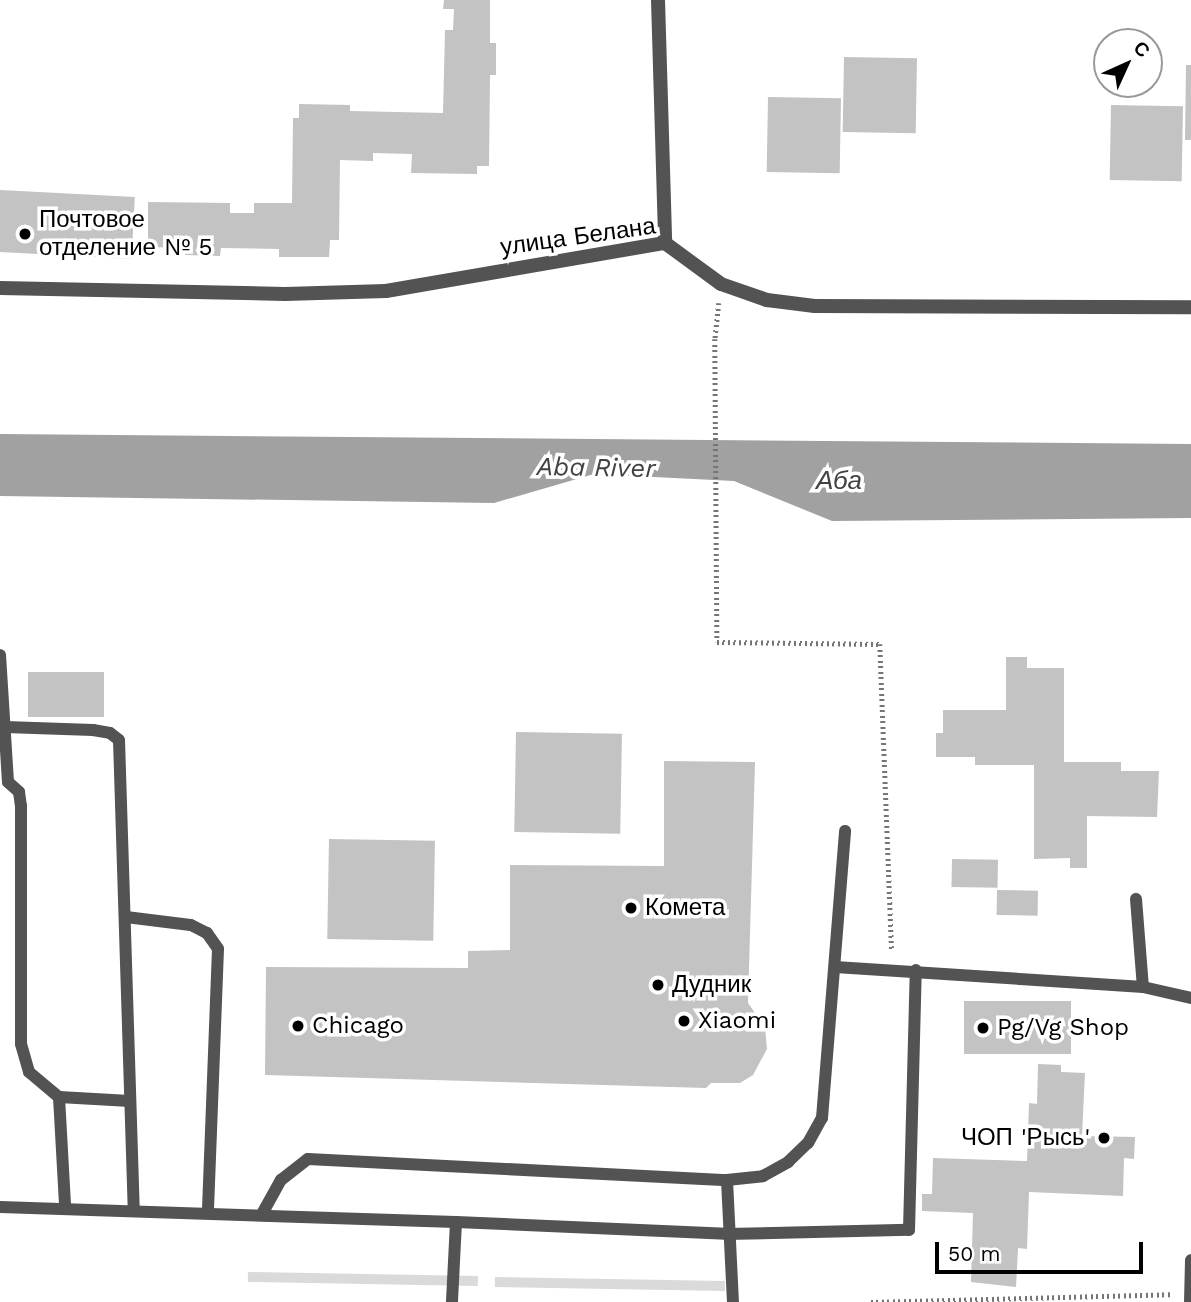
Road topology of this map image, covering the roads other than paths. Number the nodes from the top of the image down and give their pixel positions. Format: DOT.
graph roads {
  1 [pos="659,0"];
  2 [pos="665,243"];
  3 [pos="0,288"];
  4 [pos="1191,307"];
  5 [pos="0,655"];
  6 [pos="5,727"];
  7 [pos="845,831"];
  8 [pos="1136,899"];
  9 [pos="126,917"];
  10 [pos="835,967"];
  11 [pos="916,970"];
  12 [pos="1143,987"];
  13 [pos="1191,998"];
  14 [pos="59,1097"];
  15 [pos="131,1101"];
  16 [pos="727,1180"];
  17 [pos="0,1206"];
  18 [pos="65,1206"];
  19 [pos="134,1209"];
  20 [pos="208,1211"];
  21 [pos="262,1214"];
  22 [pos="456,1222"];
  23 [pos="726,1234"];
  24 [pos="1191,1261"];
  25 [pos="1190,1298"];
  26 [pos="452,1302"];
  27 [pos="733,1302"];
  1 -- 2 [label="street"];
  2 -- 3 [label="street, улица Белана"];
  2 -- 4 [label="street, улица Белана"];
  5 -- 6 [label="lane"];
  6 -- 9 [label="lane"];
  6 -- 14 [label="lane"];
  7 -- 10 [label="lane"];
  8 -- 12 [label="lane"];
  9 -- 15 [label="lane"];
  9 -- 20 [label="lane"];
  10 -- 11 [label="lane"];
  10 -- 16 [label="lane"];
  11 -- 12 [label="lane"];
  11 -- 23 [label="lane"];
  12 -- 13 [label="lane"];
  14 -- 15 [label="lane"];
  14 -- 18 [label="lane"];
  15 -- 19 [label="lane"];
  16 -- 21 [label="lane"];
  16 -- 23 [label="lane"];
  17 -- 18 [label="lane"];
  18 -- 19 [label="lane"];
  19 -- 20 [label="lane"];
  20 -- 21 [label="lane"];
  21 -- 22 [label="lane"];
  22 -- 23 [label="lane"];
  22 -- 26 [label="lane"];
  23 -- 27 [label="lane"];
  24 -- 25 [label="lane"];
}
